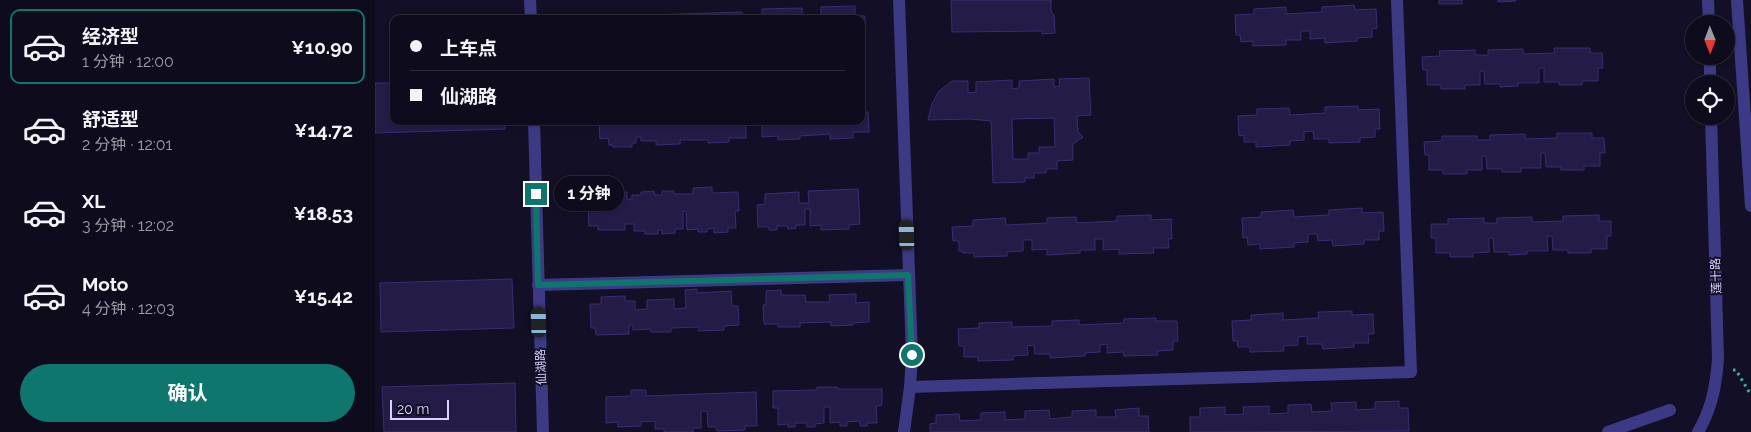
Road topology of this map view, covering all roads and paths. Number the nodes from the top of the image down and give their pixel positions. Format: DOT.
graph roads {
  1 [pos="530,0"];
  2 [pos="899,0"];
  3 [pos="1397,0"];
  4 [pos="1708,0"];
  5 [pos="1737,0"];
  6 [pos="531,15"];
  7 [pos="1709,15"];
  8 [pos="533,125"];
  9 [pos="1711,125"];
  10 [pos="1751,206"];
  11 [pos="908,275"];
  12 [pos="538,285"];
  13 [pos="1732,370"];
  14 [pos="910,387"];
  15 [pos="1751,395"];
  16 [pos="1670,410"];
  17 [pos="543,432"];
  18 [pos="904,432"];
  19 [pos="1608,432"];
  20 [pos="1698,432"];
  1 -- 6 [label="street"];
  2 -- 11 [label="street"];
  3 -- 14 [label="street"];
  4 -- 7 [label="street"];
  5 -- 10 [label="street"];
  8 -- 12 [label="street, 仙湖路"];
  9 -- 20 [label="street, 莲十路"];
  11 -- 12 [label="street"];
  11 -- 14 [label="street"];
  12 -- 17 [label="street, 仙湖路"];
  13 -- 15 [label="path"];
  14 -- 18 [label="street"];
  16 -- 19 [label="street"];
}
